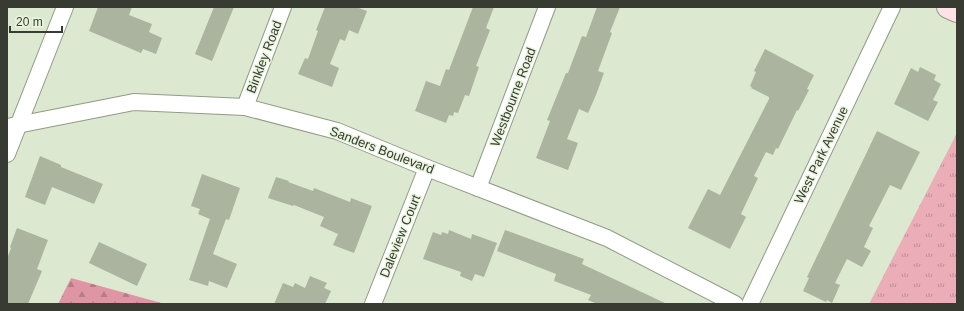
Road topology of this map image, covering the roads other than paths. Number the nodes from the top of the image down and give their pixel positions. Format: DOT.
graph roads {
  1 [pos="65,7"];
  2 [pos="283,7"];
  3 [pos="547,7"];
  4 [pos="892,7"];
  5 [pos="948,7"];
  6 [pos="957,12"];
  7 [pos="244,106"];
  8 [pos="12,126"];
  9 [pos="7,154"];
  10 [pos="426,168"];
  11 [pos="478,188"];
  12 [pos="373,304"];
  13 [pos="735,304"];
  14 [pos="750,304"];
  1 -- 8 [label="street"];
  2 -- 7 [label="street, Binkley Road"];
  3 -- 11 [label="street, Westbourne Road"];
  4 -- 14 [label="street, West Park Avenue"];
  5 -- 6 [label="main road"];
  7 -- 8 [label="street, Sanders Boulevard"];
  7 -- 10 [label="street, Sanders Boulevard"];
  8 -- 9 [label="street"];
  10 -- 11 [label="street, Sanders Boulevard"];
  10 -- 12 [label="street, Daleview Court"];
  11 -- 13 [label="street, Sanders Boulevard"];
}
